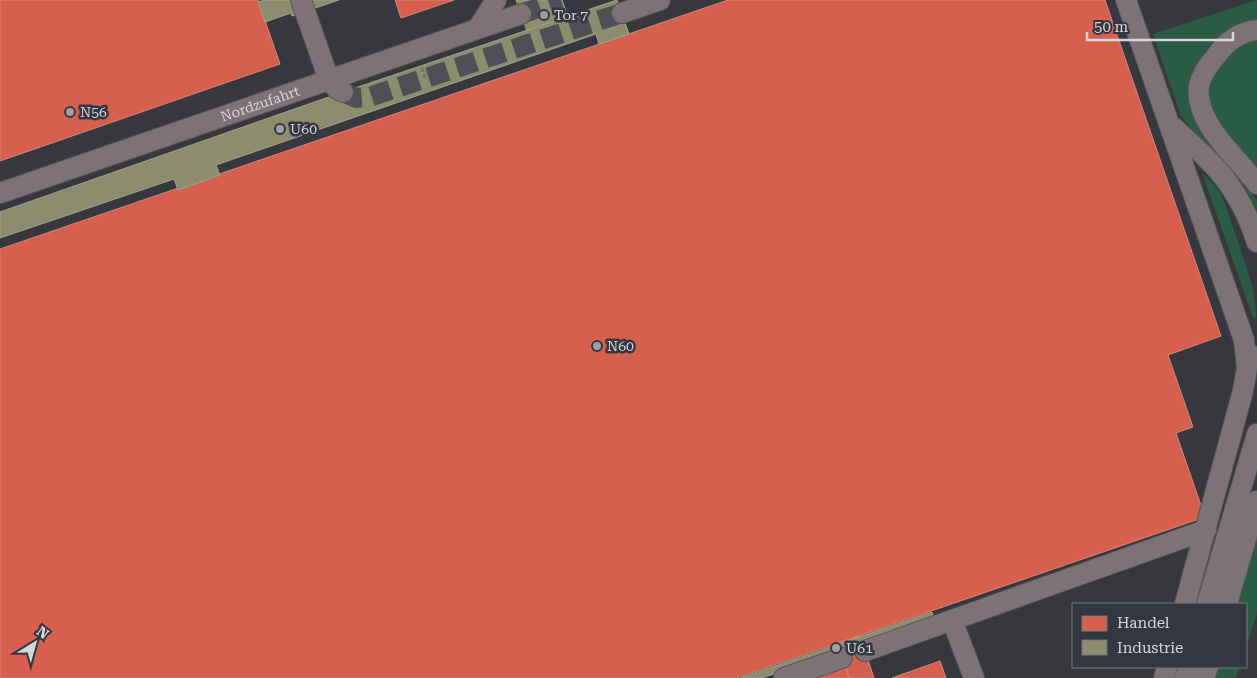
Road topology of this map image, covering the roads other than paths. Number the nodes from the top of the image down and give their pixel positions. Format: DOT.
graph roads {
  1 [pos="301,0"];
  2 [pos="496,0"];
  3 [pos="660,0"];
  4 [pos="1126,0"];
  5 [pos="622,13"];
  6 [pos="521,14"];
  7 [pos="478,28"];
  8 [pos="1257,30"];
  9 [pos="336,86"];
  10 [pos="1169,124"];
  11 [pos="1257,184"];
  12 [pos="0,193"];
  13 [pos="1257,242"];
  14 [pos="1257,347"];
  15 [pos="1247,368"];
  16 [pos="1257,434"];
  17 [pos="1257,501"];
  18 [pos="1206,530"];
  19 [pos="1185,603"];
  20 [pos="1207,603"];
  21 [pos="1226,603"];
  22 [pos="952,620"];
  23 [pos="865,652"];
  24 [pos="842,658"];
  25 [pos="784,678"];
  26 [pos="974,678"];
  1 -- 9 [label="lane"];
  2 -- 7 [label="lane"];
  3 -- 5 [label="lane"];
  4 -- 10 [label="lane"];
  6 -- 7 [label="lane, Nordzufahrt"];
  7 -- 9 [label="lane, Nordzufahrt"];
  8 -- 11 [label="lane"];
  9 -- 12 [label="lane, Nordzufahrt"];
  10 -- 13 [label="lane"];
  10 -- 15 [label="lane"];
  14 -- 15 [label="lane"];
  15 -- 18 [label="lane"];
  16 -- 20 [label="lane"];
  17 -- 21 [label="lane"];
  18 -- 19 [label="lane"];
  18 -- 22 [label="lane"];
  22 -- 23 [label="lane"];
  22 -- 26 [label="lane"];
  24 -- 25 [label="lane"];
}
